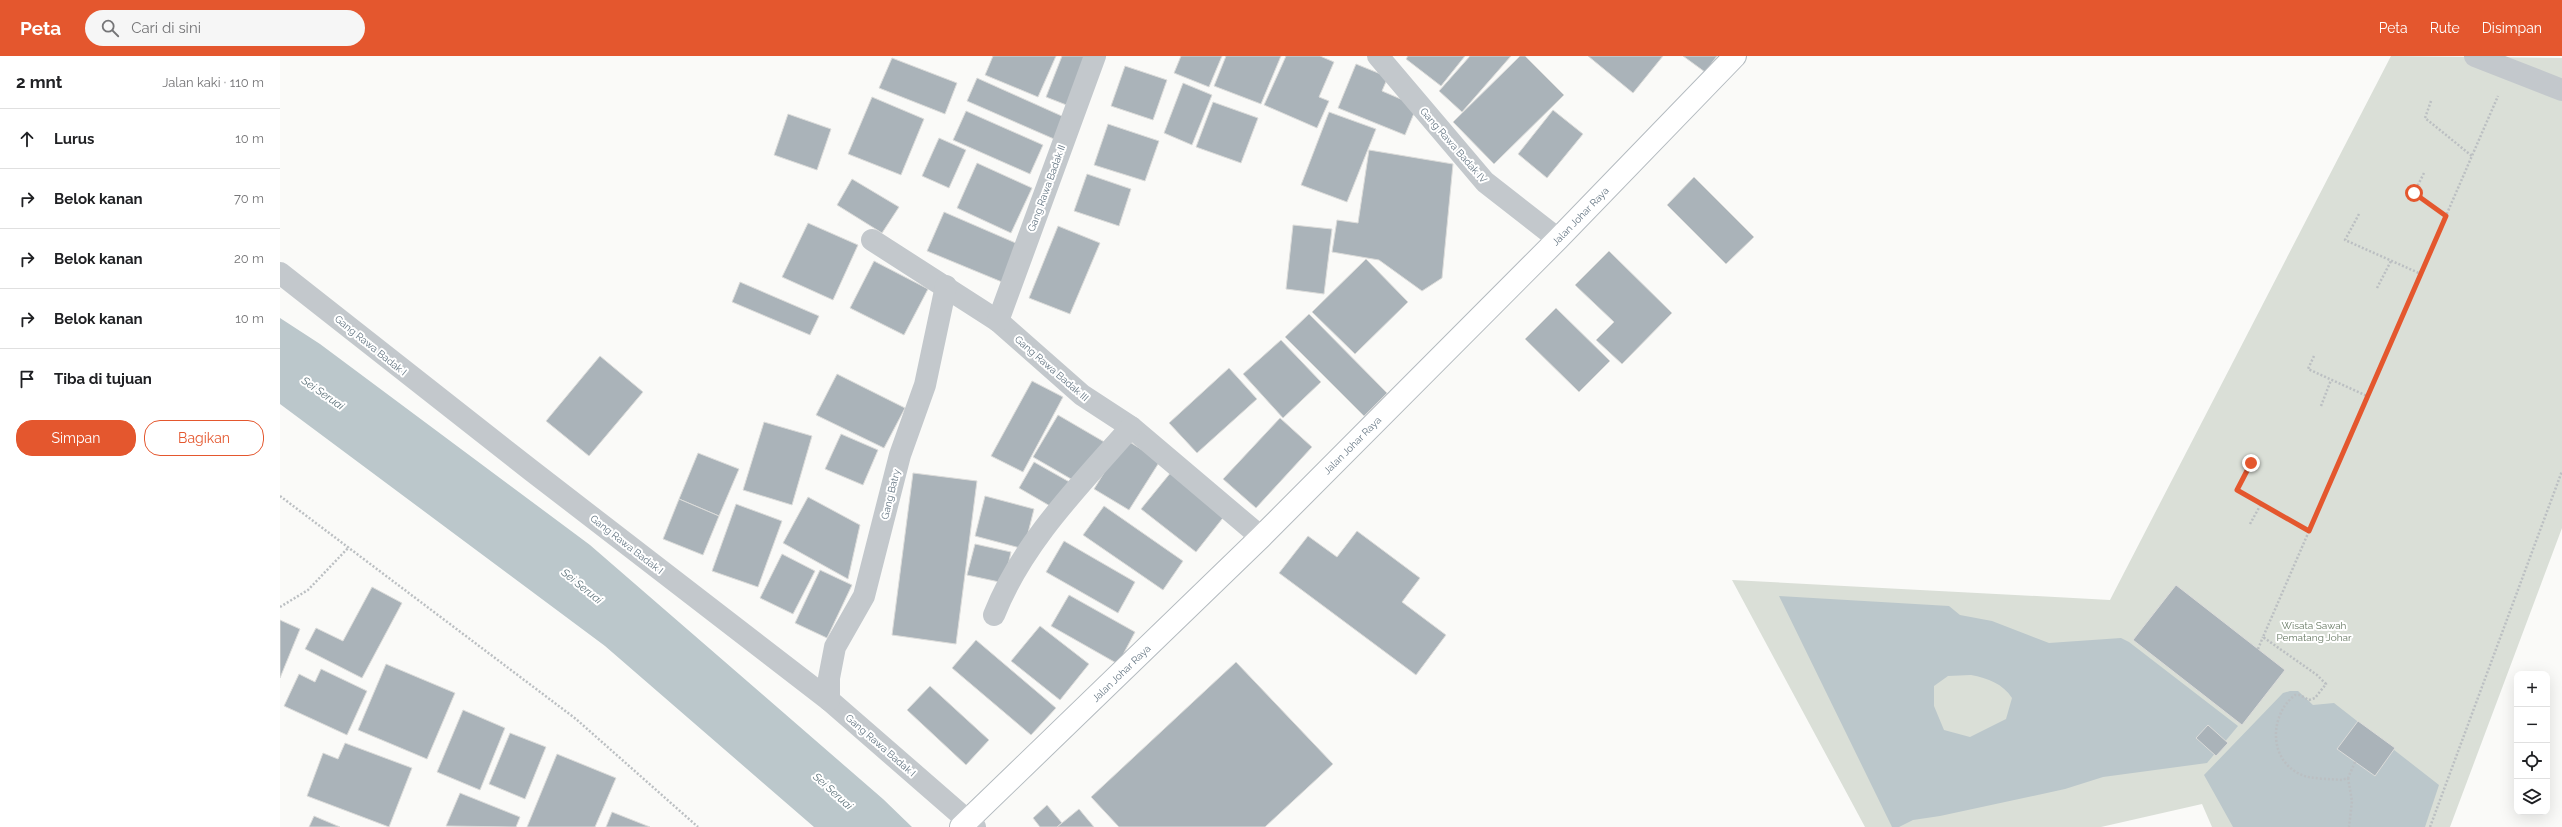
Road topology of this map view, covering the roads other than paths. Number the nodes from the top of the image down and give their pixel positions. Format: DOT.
graph roads {
  1 [pos="1095,56"];
  2 [pos="1378,56"];
  3 [pos="1736,56"];
  4 [pos="2475,56"];
  5 [pos="2562,90"];
  6 [pos="1558,239"];
  7 [pos="872,240"];
  8 [pos="280,273"];
  9 [pos="946,286"];
  10 [pos="998,321"];
  11 [pos="1130,427"];
  12 [pos="1261,537"];
  13 [pos="994,616"];
  14 [pos="829,700"];
  15 [pos="968,825"];
  1 -- 10 [label="street, Gang Rawa Badak II"];
  2 -- 6 [label="street, Gang Rawa Badak IV"];
  3 -- 6 [label="street, Jalan Johar Raya"];
  4 -- 5 [label="street"];
  6 -- 12 [label="street, Jalan Johar Raya"];
  7 -- 9 [label="street, Gang Rawa Badak III"];
  8 -- 14 [label="street, Gang Rawa Badak I"];
  9 -- 10 [label="street, Gang Rawa Badak III"];
  9 -- 14 [label="street, Gang Batry"];
  10 -- 11 [label="street, Gang Rawa Badak III"];
  11 -- 12 [label="street, Gang Rawa Badak III"];
  11 -- 13 [label="street"];
  12 -- 15 [label="street, Jalan Johar Raya"];
  14 -- 15 [label="street, Gang Rawa Badak I"];
}
